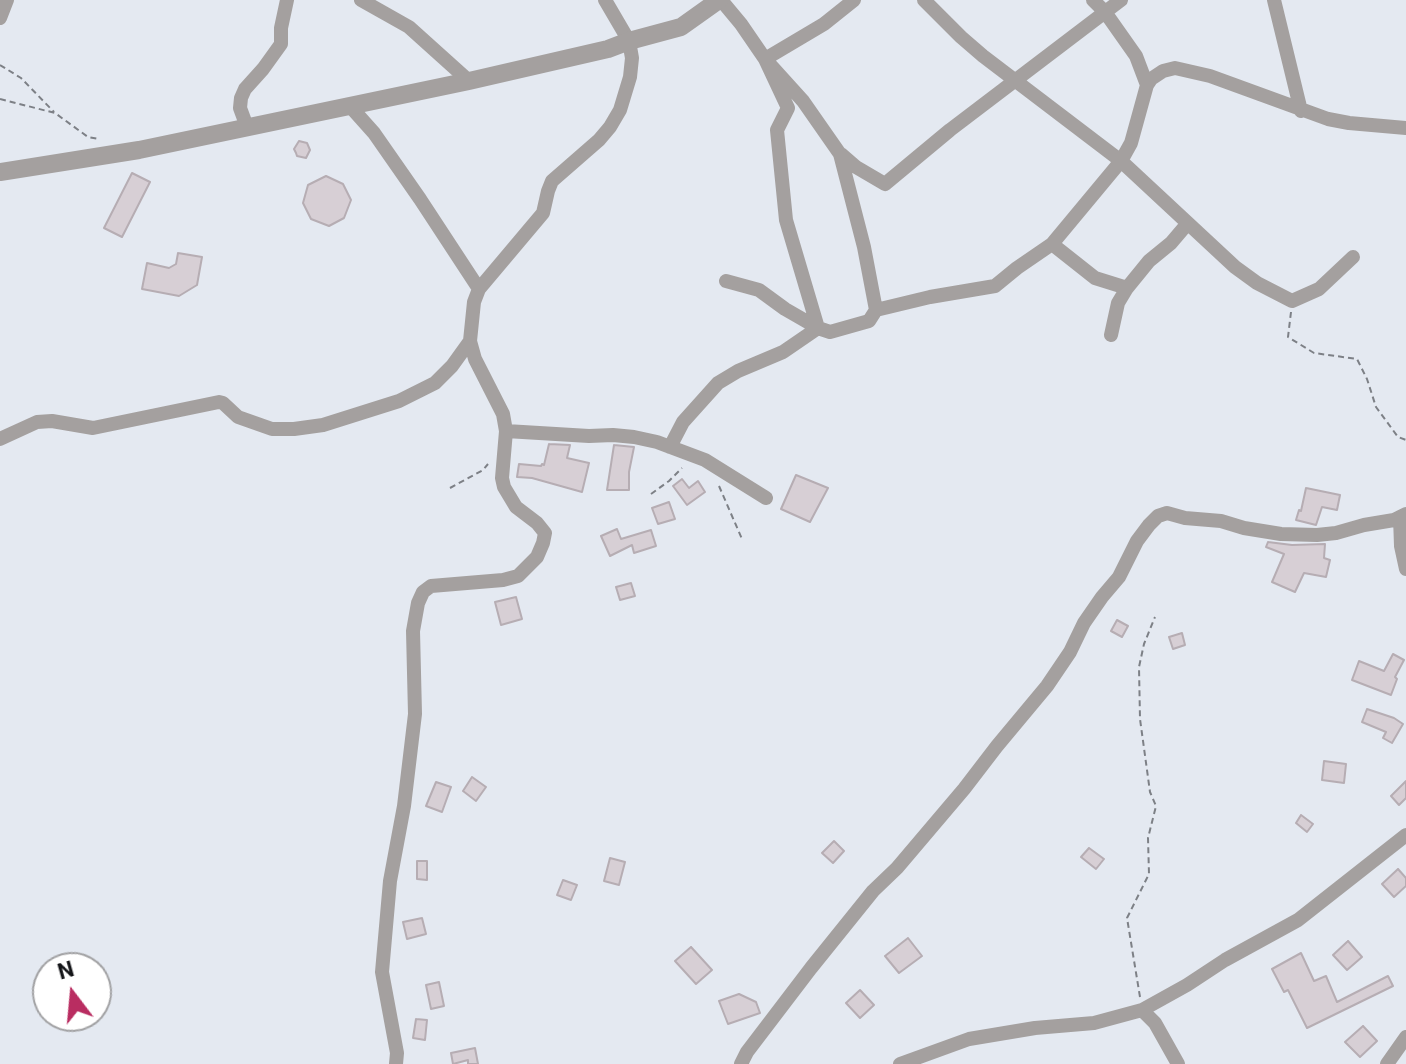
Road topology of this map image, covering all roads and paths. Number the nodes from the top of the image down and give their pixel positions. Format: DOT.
graph roads {
  1 [pos="7,0"];
  2 [pos="287,0"];
  3 [pos="361,0"];
  4 [pos="605,0"];
  5 [pos="720,0"];
  6 [pos="854,0"];
  7 [pos="924,0"];
  8 [pos="1093,0"];
  9 [pos="1121,0"];
  10 [pos="1274,0"];
  11 [pos="1105,12"];
  12 [pos="0,18"];
  13 [pos="629,41"];
  14 [pos="765,59"];
  15 [pos="0,65"];
  16 [pos="1016,80"];
  17 [pos="469,81"];
  18 [pos="1147,85"];
  19 [pos="0,99"];
  20 [pos="349,105"];
  21 [pos="1301,111"];
  22 [pos="55,113"];
  23 [pos="247,127"];
  24 [pos="1406,128"];
  25 [pos="100,140"];
  26 [pos="840,154"];
  27 [pos="1121,161"];
  28 [pos="0,172"];
  29 [pos="1188,223"];
  30 [pos="1052,244"];
  31 [pos="1353,257"];
  32 [pos="726,281"];
  33 [pos="1127,288"];
  34 [pos="479,289"];
  35 [pos="1292,301"];
  36 [pos="876,310"];
  37 [pos="818,328"];
  38 [pos="1111,335"];
  39 [pos="470,341"];
  40 [pos="506,438"];
  41 [pos="0,439"];
  42 [pos="1406,440"];
  43 [pos="670,447"];
  44 [pos="695,456"];
  45 [pos="717,482"];
  46 [pos="450,488"];
  47 [pos="651,494"];
  48 [pos="766,498"];
  49 [pos="1403,515"];
  50 [pos="742,539"];
  51 [pos="1406,569"];
  52 [pos="1155,617"];
  53 [pos="1406,835"];
  54 [pos="1142,1010"];
  55 [pos="1406,1037"];
  56 [pos="396,1064"];
  57 [pos="741,1064"];
  58 [pos="900,1064"];
  59 [pos="1178,1064"];
  60 [pos="1387,1064"];
  1 -- 12 [label="street"];
  2 -- 23 [label="street"];
  3 -- 17 [label="street"];
  4 -- 13 [label="street"];
  5 -- 13 [label="street"];
  5 -- 14 [label="street"];
  6 -- 14 [label="street"];
  7 -- 16 [label="street"];
  8 -- 11 [label="street"];
  9 -- 11 [label="street"];
  10 -- 21 [label="street"];
  11 -- 16 [label="street"];
  11 -- 18 [label="street"];
  13 -- 17 [label="street"];
  13 -- 34 [label="street"];
  14 -- 26 [label="street"];
  14 -- 37 [label="street"];
  15 -- 22 [label="path"];
  16 -- 26 [label="street"];
  16 -- 27 [label="street"];
  17 -- 20 [label="street"];
  18 -- 21 [label="street"];
  18 -- 27 [label="street"];
  19 -- 22 [label="path"];
  20 -- 23 [label="street"];
  20 -- 34 [label="street"];
  21 -- 24 [label="street"];
  22 -- 25 [label="path"];
  23 -- 28 [label="street"];
  26 -- 36 [label="street"];
  27 -- 29 [label="street"];
  27 -- 30 [label="street"];
  29 -- 33 [label="street"];
  29 -- 35 [label="street"];
  30 -- 33 [label="street"];
  30 -- 36 [label="street"];
  31 -- 35 [label="street"];
  32 -- 37 [label="street"];
  33 -- 38 [label="street"];
  34 -- 39 [label="street"];
  35 -- 42 [label="path"];
  36 -- 37 [label="street"];
  37 -- 43 [label="street"];
  39 -- 40 [label="street"];
  39 -- 41 [label="street"];
  40 -- 43 [label="street"];
  40 -- 46 [label="path"];
  40 -- 56 [label="street"];
  43 -- 44 [label="street"];
  44 -- 47 [label="path"];
  44 -- 48 [label="street"];
  45 -- 50 [label="path"];
  49 -- 51 [label="street"];
  49 -- 57 [label="street"];
  52 -- 54 [label="path"];
  53 -- 54 [label="street"];
  54 -- 58 [label="street"];
  54 -- 59 [label="street"];
  55 -- 60 [label="street"];
}
